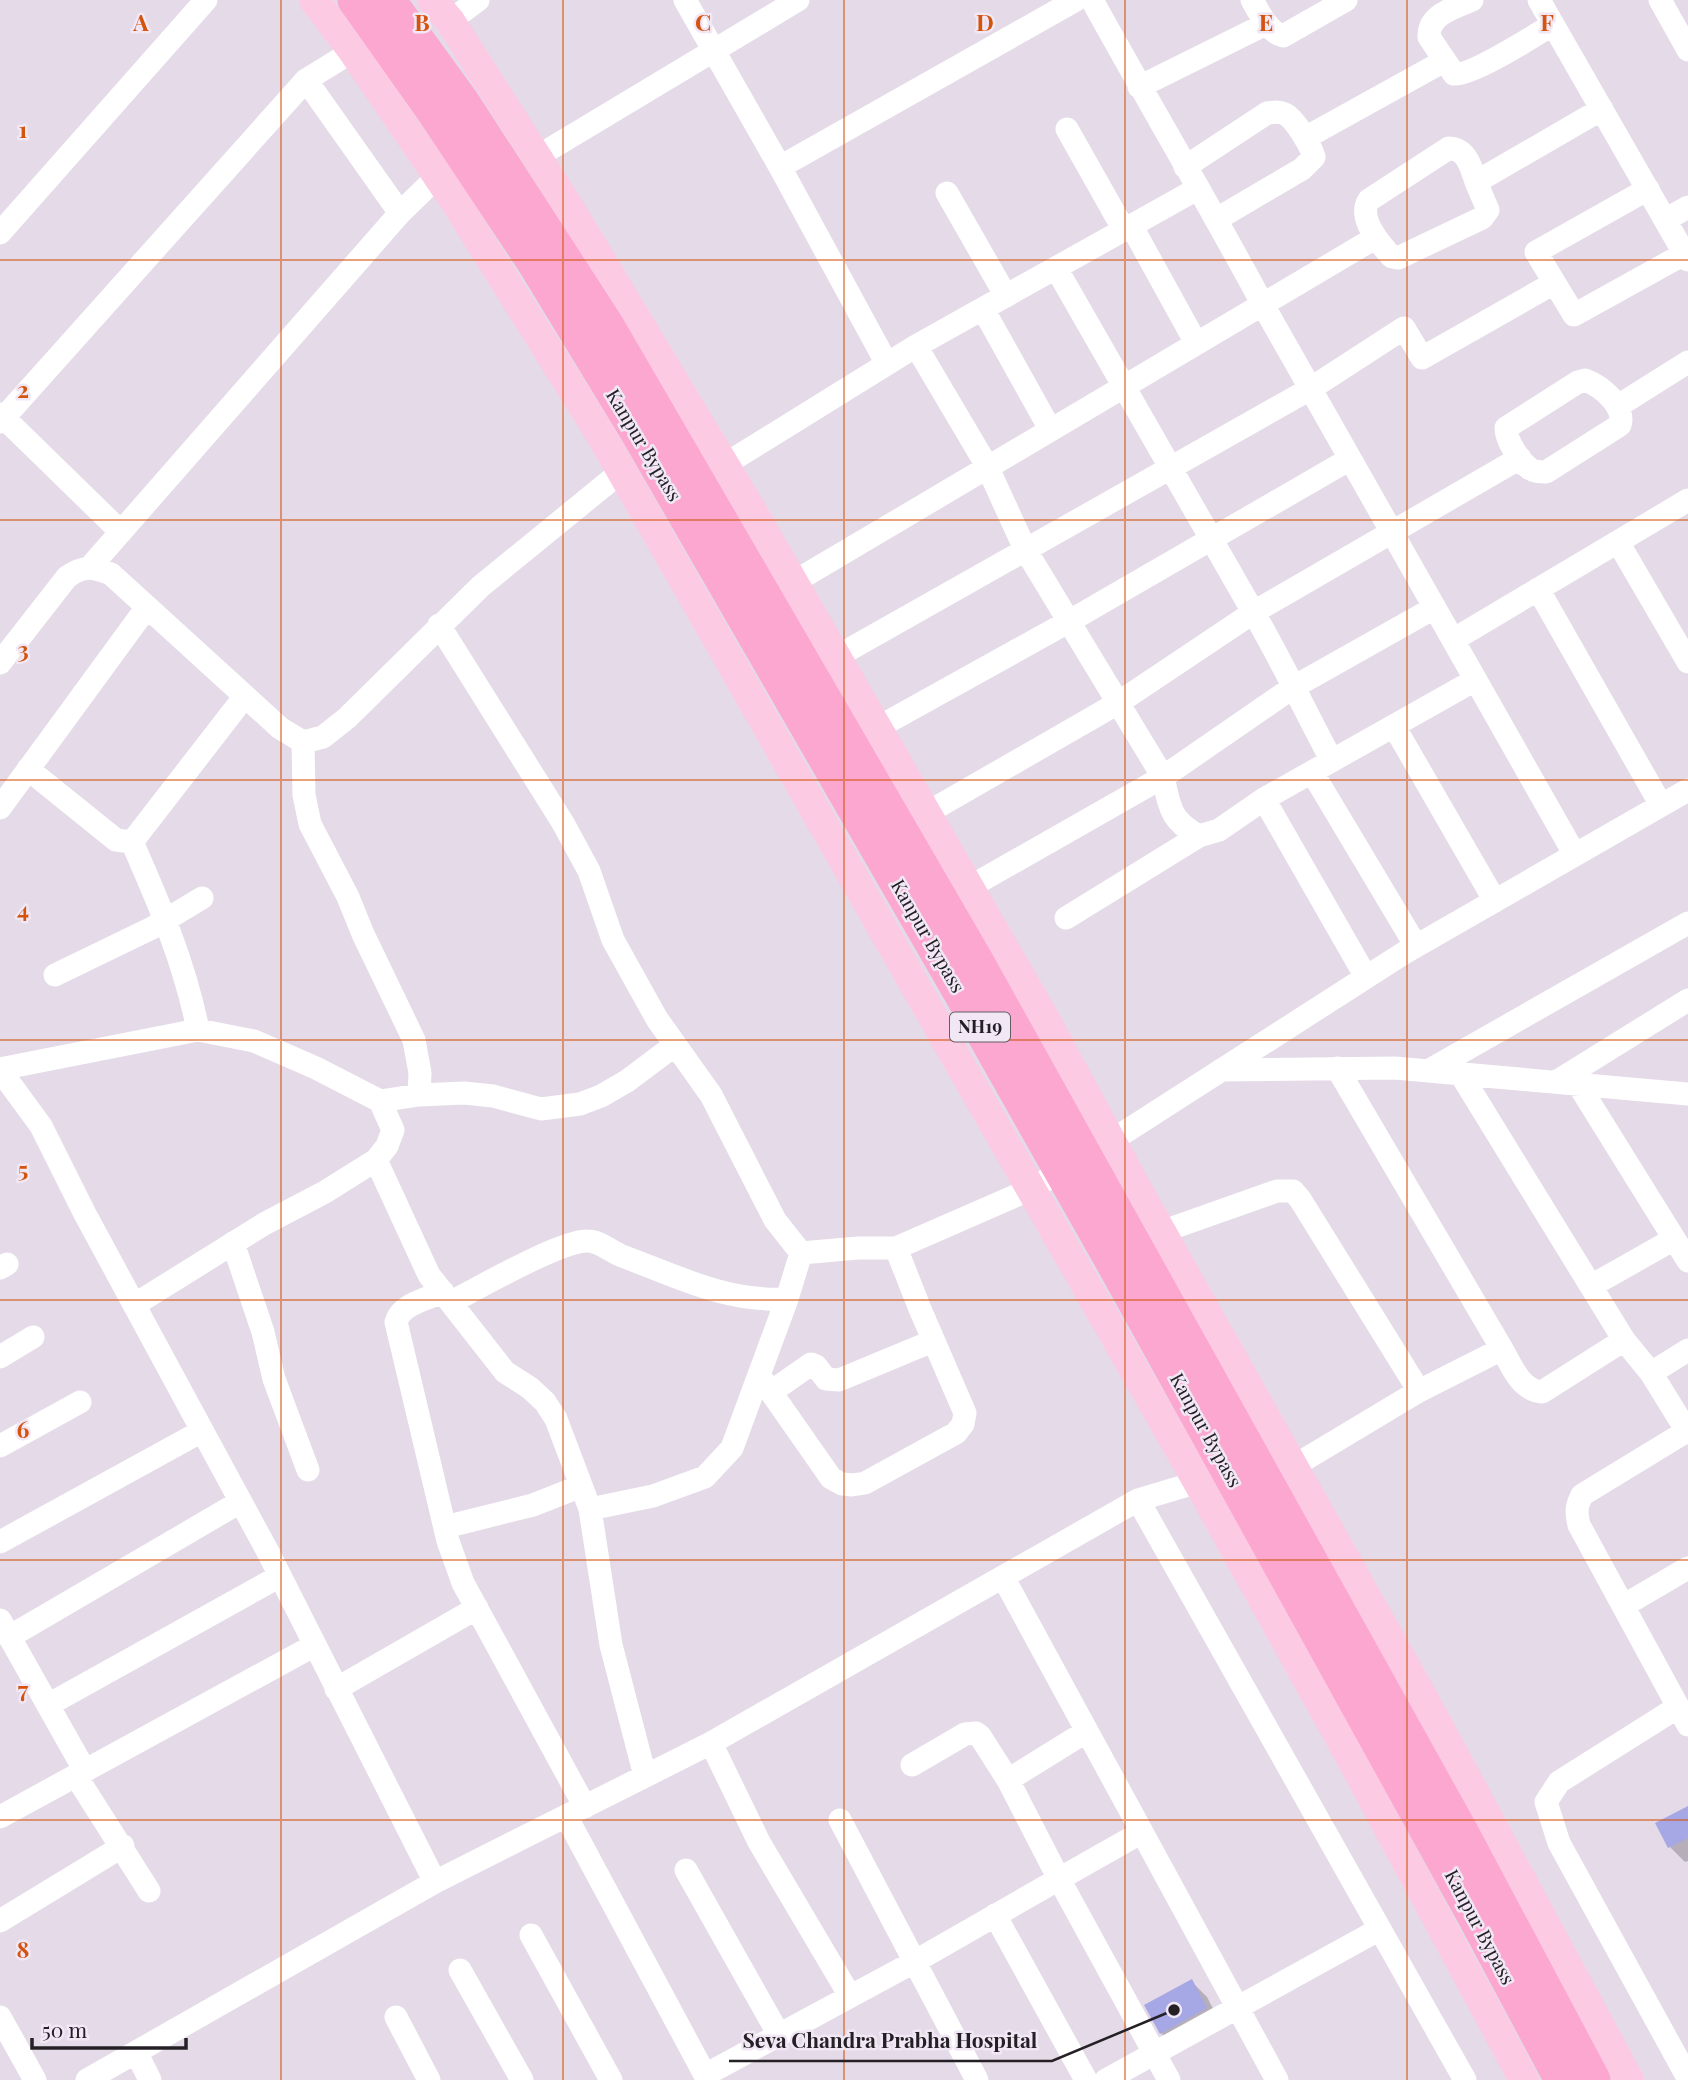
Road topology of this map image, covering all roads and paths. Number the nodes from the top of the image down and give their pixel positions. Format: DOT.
graph roads {
  1 [pos="206,0"];
  2 [pos="314,0"];
  3 [pos="355,0"];
  4 [pos="388,0"];
  5 [pos="478,0"];
  6 [pos="685,0"];
  7 [pos="798,0"];
  8 [pos="1076,0"];
  9 [pos="1093,0"];
  10 [pos="1252,0"];
  11 [pos="1346,0"];
  12 [pos="1472,0"];
  13 [pos="1539,0"];
  14 [pos="1660,0"];
  15 [pos="441,11"];
  16 [pos="1266,24"];
  17 [pos="1552,25"];
  18 [pos="714,49"];
  19 [pos="1688,50"];
  20 [pos="354,51"];
  21 [pos="1444,61"];
  22 [pos="306,80"];
  23 [pos="1139,88"];
  24 [pos="1602,109"];
  25 [pos="1067,129"];
  26 [pos="1305,138"];
  27 [pos="535,158"];
  28 [pos="780,167"];
  29 [pos="1185,167"];
  30 [pos="438,176"];
  31 [pos="1476,182"];
  32 [pos="1197,189"];
  33 [pos="1648,189"];
  34 [pos="947,193"];
  35 [pos="1688,207"];
  36 [pos="400,213"];
  37 [pos="1217,219"];
  38 [pos="1665,220"];
  39 [pos="1128,228"];
  40 [pos="0,233"];
  41 [pos="1376,238"];
  42 [pos="1686,257"];
  43 [pos="1056,268"];
  44 [pos="1554,282"];
  45 [pos="1006,296"];
  46 [pos="1263,305"];
  47 [pos="982,309"];
  48 [pos="1196,343"];
  49 [pos="916,346"];
  50 [pos="1688,362"];
  51 [pos="887,364"];
  52 [pos="1123,386"];
  53 [pos="1310,389"];
  54 [pos="1618,407"];
  55 [pos="1,417"];
  56 [pos="1050,429"];
  57 [pos="1520,458"];
  58 [pos="1350,459"];
  59 [pos="724,465"];
  60 [pos="987,466"];
  61 [pos="1172,467"];
  62 [pos="622,471"];
  63 [pos="1688,500"];
  64 [pos="121,532"];
  65 [pos="1392,533"];
  66 [pos="1210,540"];
  67 [pos="1618,542"];
  68 [pos="1025,549"];
  69 [pos="91,566"];
  70 [pos="794,582"];
  71 [pos="1538,589"];
  72 [pos="147,607"];
  73 [pos="1434,608"];
  74 [pos="1254,612"];
  75 [pos="1068,622"];
  76 [pos="439,625"];
  77 [pos="1453,640"];
  78 [pos="836,657"];
  79 [pos="1688,662"];
  80 [pos="0,663"];
  81 [pos="1475,680"];
  82 [pos="1292,688"];
  83 [pos="246,696"];
  84 [pos="1118,703"];
  85 [pos="1394,726"];
  86 [pos="877,728"];
  87 [pos="303,742"];
  88 [pos="1322,766"];
  89 [pos="28,769"];
  90 [pos="1163,777"];
  91 [pos="1688,790"];
  92 [pos="1264,799"];
  93 [pos="1661,805"];
  94 [pos="0,807"];
  95 [pos="925,814"];
  96 [pos="1199,836"];
  97 [pos="132,842"];
  98 [pos="1575,855"];
  99 [pos="968,888"];
  100 [pos="202,898"];
  101 [pos="1495,901"];
  102 [pos="1066,918"];
  103 [pos="166,920"];
  104 [pos="1688,923"];
  105 [pos="1416,946"];
  106 [pos="55,975"];
  107 [pos="1366,977"];
  108 [pos="1688,1000"];
  109 [pos="198,1030"];
  110 [pos="675,1045"];
  111 [pos="1337,1069"];
  112 [pos="0,1070"];
  113 [pos="1221,1070"];
  114 [pos="1428,1071"];
  115 [pos="1460,1073"];
  116 [pos="1567,1083"];
  117 [pos="1688,1094"];
  118 [pos="419,1095"];
  119 [pos="380,1101"];
  120 [pos="1111,1141"];
  121 [pos="376,1160"];
  122 [pos="1031,1189"];
  123 [pos="1161,1232"];
  124 [pos="1674,1239"];
  125 [pos="233,1243"];
  126 [pos="896,1248"];
  127 [pos="801,1253"];
  128 [pos="1688,1261"];
  129 [pos="1591,1286"];
  130 [pos="447,1297"];
  131 [pos="788,1299"];
  132 [pos="134,1305"];
  133 [pos="33,1337"];
  134 [pos="1624,1340"];
  135 [pos="933,1341"];
  136 [pos="1502,1349"];
  137 [pos="1688,1350"];
  138 [pos="0,1357"];
  139 [pos="1651,1373"];
  140 [pos="765,1383"];
  141 [pos="1419,1391"];
  142 [pos="80,1402"];
  143 [pos="202,1431"];
  144 [pos="1687,1432"];
  145 [pos="0,1446"];
  146 [pos="1294,1466"];
  147 [pos="308,1470"];
  148 [pos="1198,1482"];
  149 [pos="581,1486"];
  150 [pos="1138,1500"];
  151 [pos="240,1502"];
  152 [pos="590,1509"];
  153 [pos="445,1527"];
  154 [pos="0,1542"];
  155 [pos="1688,1569"];
  156 [pos="280,1576"];
  157 [pos="1003,1577"];
  158 [pos="1623,1606"];
  159 [pos="477,1608"];
  160 [pos="5,1629"];
  161 [pos="315,1645"];
  162 [pos="336,1689"];
  163 [pos="48,1705"];
  164 [pos="1683,1716"];
  165 [pos="1087,1731"];
  166 [pos="711,1743"];
  167 [pos="912,1765"];
  168 [pos="81,1774"];
  169 [pos="645,1776"];
  170 [pos="1008,1780"];
  171 [pos="575,1812"];
  172 [pos="0,1817"];
  173 [pos="841,1820"];
  174 [pos="1142,1832"];
  175 [pos="123,1846"];
  176 [pos="685,1870"];
  177 [pos="1059,1879"];
  178 [pos="435,1882"];
  179 [pos="149,1891"];
  180 [pos="995,1915"];
  181 [pos="0,1921"];
  182 [pos="1380,1929"];
  183 [pos="531,1935"];
  184 [pos="914,1962"];
  185 [pos="460,1970"];
  186 [pos="850,1996"];
  187 [pos="1238,2009"];
  188 [pos="0,2017"];
  189 [pos="396,2017"];
  190 [pos="779,2035"];
  191 [pos="136,2052"];
  192 [pos="1155,2054"];
  193 [pos="700,2077"];
  194 [pos="1688,2078"];
  195 [pos="35,2080"];
  196 [pos="87,2080"];
  197 [pos="150,2080"];
  198 [pos="429,2080"];
  199 [pos="522,2080"];
  200 [pos="611,2080"];
  201 [pos="978,2080"];
  202 [pos="1086,2080"];
  203 [pos="1106,2080"];
  204 [pos="1169,2080"];
  205 [pos="1277,2080"];
  206 [pos="1465,2080"];
  207 [pos="1524,2080"];
  208 [pos="1562,2080"];
  209 [pos="1593,2080"];
  210 [pos="1629,2080"];
  1 -- 40 [label="street"];
  2 -- 20 [label="main road"];
  3 -- 208 [label="highway, Kanpur Bypass / NH19"];
  4 -- 209 [label="highway, Kanpur Bypass / NH19"];
  5 -- 15 [label="street"];
  6 -- 18 [label="street"];
  7 -- 18 [label="street"];
  8 -- 28 [label="street"];
  9 -- 23 [label="street"];
  10 -- 16 [label="street"];
  11 -- 16 [label="street"];
  12 -- 21 [label="street"];
  13 -- 17 [label="street"];
  14 -- 19 [label="street"];
  15 -- 27 [label="main road"];
  16 -- 23 [label="street"];
  17 -- 21 [label="street"];
  17 -- 24 [label="street"];
  18 -- 27 [label="street"];
  18 -- 28 [label="street"];
  20 -- 22 [label="street"];
  20 -- 30 [label="main road"];
  21 -- 26 [label="street"];
  22 -- 36 [label="street"];
  22 -- 55 [label="street"];
  23 -- 29 [label="street"];
  24 -- 31 [label="street"];
  24 -- 33 [label="street"];
  25 -- 39 [label="street"];
  26 -- 29 [label="street"];
  26 -- 37 [label="street"];
  27 -- 59 [label="main road"];
  28 -- 51 [label="street"];
  29 -- 32 [label="street"];
  30 -- 36 [label="street"];
  30 -- 62 [label="main road"];
  31 -- 41 [label="street"];
  31 -- 41 [label="street"];
  32 -- 37 [label="street"];
  32 -- 39 [label="street"];
  33 -- 38 [label="street"];
  33 -- 44 [label="street"];
  34 -- 45 [label="street"];
  35 -- 38 [label="street"];
  36 -- 64 [label="street"];
  37 -- 46 [label="street"];
  38 -- 42 [label="street"];
  39 -- 43 [label="street"];
  39 -- 48 [label="street"];
  41 -- 46 [label="street"];
  42 -- 44 [label="street"];
  43 -- 45 [label="street"];
  43 -- 52 [label="street"];
  44 -- 53 [label="street"];
  45 -- 47 [label="street"];
  46 -- 48 [label="street"];
  46 -- 53 [label="street"];
  47 -- 49 [label="street"];
  47 -- 56 [label="street"];
  48 -- 52 [label="street"];
  49 -- 51 [label="street"];
  49 -- 60 [label="street"];
  50 -- 54 [label="street"];
  51 -- 59 [label="street"];
  52 -- 56 [label="street"];
  52 -- 61 [label="street"];
  53 -- 58 [label="street"];
  53 -- 61 [label="street"];
  54 -- 57 [label="street"];
  54 -- 57 [label="street"];
  55 -- 64 [label="street"];
  56 -- 60 [label="street"];
  57 -- 65 [label="street"];
  58 -- 65 [label="street"];
  58 -- 66 [label="street"];
  59 -- 70 [label="main road"];
  60 -- 68 [label="street"];
  60 -- 70 [label="street"];
  61 -- 66 [label="street"];
  61 -- 68 [label="street"];
  62 -- 76 [label="street"];
  62 -- 122 [label="main road"];
  63 -- 67 [label="street"];
  64 -- 69 [label="street"];
  65 -- 73 [label="street"];
  65 -- 74 [label="street"];
  66 -- 74 [label="street"];
  66 -- 75 [label="street"];
  67 -- 71 [label="street"];
  67 -- 79 [label="street"];
  68 -- 75 [label="street"];
  68 -- 78 [label="street"];
  69 -- 72 [label="street"];
  69 -- 80 [label="street"];
  70 -- 78 [label="main road"];
  71 -- 77 [label="street"];
  71 -- 93 [label="street"];
  72 -- 83 [label="street"];
  72 -- 89 [label="street"];
  73 -- 77 [label="street"];
  73 -- 82 [label="street"];
  74 -- 82 [label="street"];
  74 -- 84 [label="street"];
  75 -- 84 [label="street"];
  75 -- 86 [label="street"];
  76 -- 87 [label="street"];
  76 -- 110 [label="street"];
  77 -- 81 [label="street"];
  78 -- 86 [label="main road"];
  81 -- 85 [label="street"];
  81 -- 98 [label="street"];
  82 -- 88 [label="street"];
  82 -- 90 [label="street"];
  83 -- 87 [label="street"];
  83 -- 97 [label="street"];
  84 -- 90 [label="street"];
  84 -- 95 [label="street"];
  85 -- 88 [label="street"];
  85 -- 101 [label="street"];
  86 -- 95 [label="main road"];
  87 -- 118 [label="street"];
  88 -- 92 [label="street"];
  88 -- 105 [label="street"];
  89 -- 94 [label="street"];
  89 -- 97 [label="street"];
  90 -- 96 [label="street"];
  90 -- 99 [label="street"];
  91 -- 93 [label="street"];
  92 -- 96 [label="street"];
  92 -- 107 [label="street"];
  93 -- 98 [label="street"];
  95 -- 99 [label="main road"];
  96 -- 102 [label="street"];
  97 -- 103 [label="street"];
  98 -- 101 [label="street"];
  99 -- 120 [label="main road"];
  100 -- 103 [label="street"];
  101 -- 105 [label="street"];
  103 -- 106 [label="street"];
  103 -- 109 [label="street"];
  104 -- 114 [label="street"];
  105 -- 107 [label="street"];
  107 -- 113 [label="street"];
  108 -- 116 [label="street"];
  109 -- 112 [label="street"];
  109 -- 119 [label="street"];
  110 -- 118 [label="street"];
  110 -- 127 [label="street"];
  111 -- 113 [label="street"];
  111 -- 114 [label="street"];
  111 -- 136 [label="street"];
  112 -- 132 [label="street"];
  113 -- 120 [label="street"];
  114 -- 115 [label="street"];
  115 -- 116 [label="street"];
  115 -- 129 [label="street"];
  116 -- 117 [label="street"];
  116 -- 124 [label="street"];
  118 -- 119 [label="street"];
  119 -- 121 [label="street"];
  120 -- 122 [label="street"];
  120 -- 123 [label="main road"];
  121 -- 125 [label="street"];
  121 -- 130 [label="street"];
  122 -- 126 [label="street"];
  122 -- 148 [label="main road"];
  123 -- 141 [label="street"];
  123 -- 146 [label="main road"];
  124 -- 128 [label="street"];
  124 -- 129 [label="street"];
  125 -- 132 [label="street"];
  125 -- 147 [label="street"];
  126 -- 127 [label="street"];
  126 -- 135 [label="street"];
  127 -- 131 [label="street"];
  129 -- 134 [label="street"];
  130 -- 131 [label="street"];
  130 -- 149 [label="street"];
  130 -- 153 [label="street"];
  131 -- 140 [label="street"];
  132 -- 143 [label="street"];
  133 -- 138 [label="street"];
  134 -- 136 [label="street"];
  134 -- 139 [label="street"];
  135 -- 140 [label="street"];
  135 -- 140 [label="street"];
  136 -- 141 [label="street"];
  137 -- 139 [label="street"];
  139 -- 144 [label="street"];
  140 -- 152 [label="street"];
  141 -- 146 [label="street"];
  142 -- 145 [label="street"];
  143 -- 151 [label="street"];
  143 -- 154 [label="street"];
  144 -- 158 [label="street"];
  146 -- 210 [label="main road"];
  148 -- 150 [label="street"];
  148 -- 207 [label="main road"];
  149 -- 152 [label="street"];
  149 -- 153 [label="street"];
  150 -- 157 [label="street"];
  150 -- 182 [label="street"];
  151 -- 156 [label="street"];
  151 -- 160 [label="street"];
  152 -- 169 [label="street"];
  153 -- 159 [label="street"];
  155 -- 158 [label="street"];
  156 -- 161 [label="street"];
  156 -- 163 [label="street"];
  157 -- 165 [label="street"];
  157 -- 166 [label="street"];
  158 -- 164 [label="street"];
  159 -- 162 [label="street"];
  159 -- 171 [label="street"];
  160 -- 163 [label="street"];
  161 -- 162 [label="street"];
  161 -- 168 [label="street"];
  162 -- 178 [label="street"];
  163 -- 168 [label="street"];
  164 -- 194 [label="street"];
  165 -- 170 [label="street"];
  165 -- 174 [label="street"];
  166 -- 169 [label="street"];
  166 -- 186 [label="street"];
  167 -- 170 [label="street"];
  168 -- 172 [label="street"];
  168 -- 175 [label="street"];
  169 -- 171 [label="street"];
  170 -- 177 [label="street"];
  171 -- 178 [label="street"];
  171 -- 193 [label="street"];
  173 -- 184 [label="street"];
  174 -- 177 [label="street"];
  174 -- 187 [label="street"];
  175 -- 179 [label="street"];
  175 -- 181 [label="street"];
  176 -- 190 [label="street"];
  177 -- 180 [label="street"];
  177 -- 192 [label="street"];
  178 -- 191 [label="street"];
  180 -- 184 [label="street"];
  180 -- 202 [label="street"];
  182 -- 187 [label="street"];
  182 -- 206 [label="street"];
  183 -- 200 [label="street"];
  184 -- 186 [label="street"];
  184 -- 201 [label="street"];
  185 -- 199 [label="street"];
  186 -- 190 [label="street"];
  187 -- 192 [label="street"];
  187 -- 205 [label="street"];
  188 -- 195 [label="street"];
  189 -- 198 [label="street"];
  190 -- 193 [label="street"];
  191 -- 196 [label="street"];
  191 -- 197 [label="street"];
  192 -- 203 [label="street"];
  192 -- 204 [label="street"];
}
